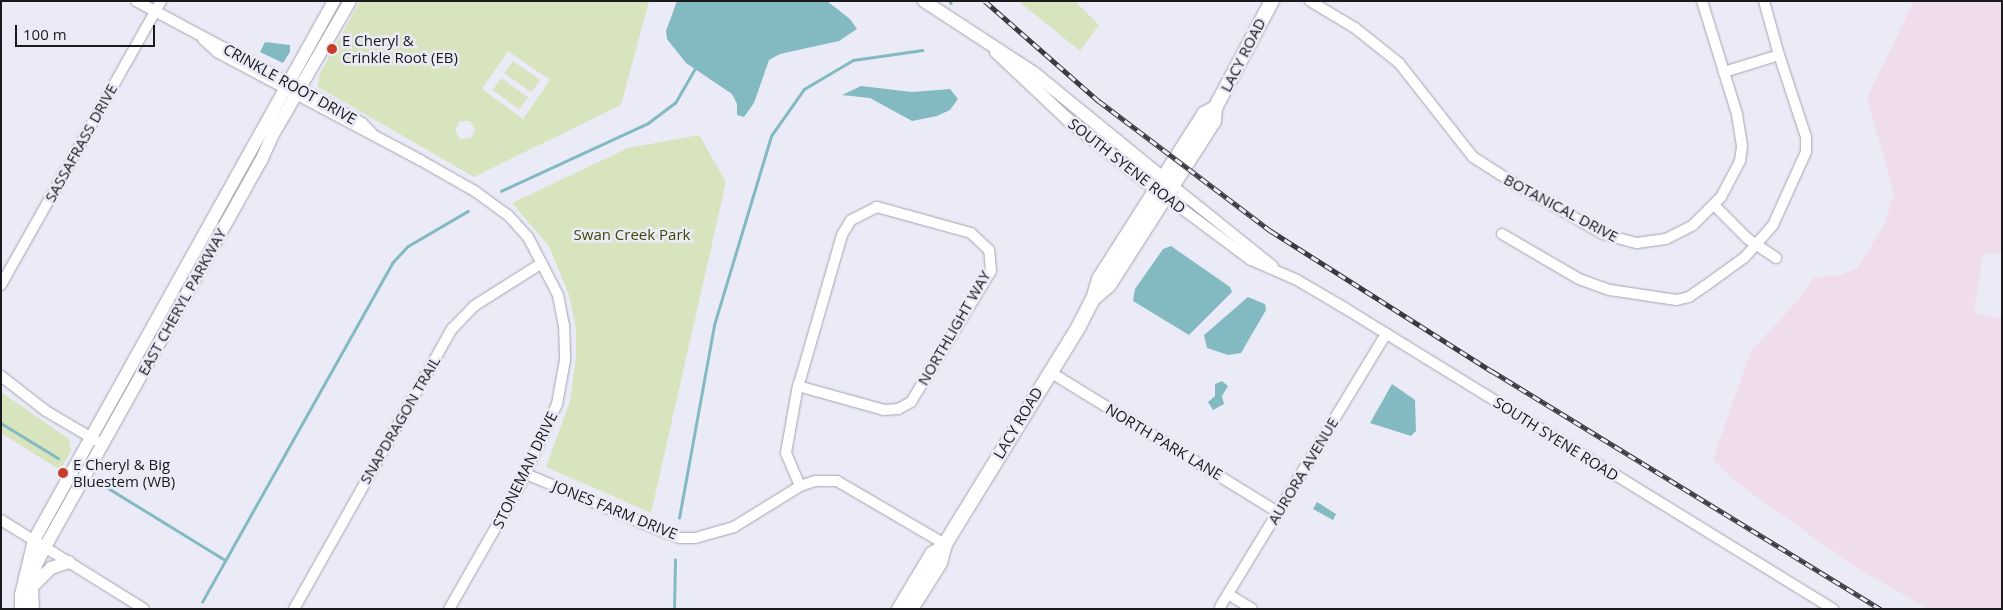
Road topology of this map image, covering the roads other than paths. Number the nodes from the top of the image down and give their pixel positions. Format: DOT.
graph roads {
  1 [pos="136,1"];
  2 [pos="161,1"];
  3 [pos="334,1"];
  4 [pos="350,1"];
  5 [pos="924,1"];
  6 [pos="1272,1"];
  7 [pos="1310,1"];
  8 [pos="1702,1"];
  9 [pos="1764,1"];
  10 [pos="155,12"];
  11 [pos="1779,55"];
  12 [pos="1724,72"];
  13 [pos="293,90"];
  14 [pos="1164,187"];
  15 [pos="1714,205"];
  16 [pos="1502,234"];
  17 [pos="1756,245"];
  18 [pos="1776,258"];
  19 [pos="542,263"];
  20 [pos="1,285"];
  21 [pos="1386,334"];
  22 [pos="1050,372"];
  23 [pos="1,376"];
  24 [pos="798,386"];
  25 [pos="90,437"];
  26 [pos="102,444"];
  27 [pos="526,474"];
  28 [pos="800,486"];
  29 [pos="1278,512"];
  30 [pos="1,520"];
  31 [pos="40,544"];
  32 [pos="944,545"];
  33 [pos="69,562"];
  34 [pos="32,587"];
  35 [pos="1228,594"];
  36 [pos="1220,607"];
  37 [pos="21,609"];
  38 [pos="33,609"];
  39 [pos="144,609"];
  40 [pos="294,609"];
  41 [pos="449,609"];
  42 [pos="899,609"];
  43 [pos="911,609"];
  44 [pos="1252,609"];
  45 [pos="1833,609"];
  1 -- 10 [label="street, CRINKLE ROOT DRIVE"];
  2 -- 10 [label="street, SASSAFRASS DRIVE"];
  3 -- 13 [label="street, EAST CHERYL PARKWAY"];
  4 -- 13 [label="street, EAST CHERYL PARKWAY"];
  5 -- 14 [label="street, SOUTH SYENE ROAD"];
  6 -- 14 [label="main road, LACY ROAD"];
  7 -- 15 [label="street, BOTANICAL DRIVE"];
  8 -- 12 [label="street, BOTANICAL DRIVE"];
  9 -- 11 [label="street"];
  10 -- 13 [label="street, CRINKLE ROOT DRIVE"];
  10 -- 20 [label="street, SASSAFRASS DRIVE"];
  11 -- 12 [label="street"];
  11 -- 17 [label="street"];
  12 -- 15 [label="street, BOTANICAL DRIVE"];
  13 -- 19 [label="street, CRINKLE ROOT DRIVE"];
  13 -- 25 [label="street, EAST CHERYL PARKWAY"];
  13 -- 26 [label="street, EAST CHERYL PARKWAY"];
  14 -- 21 [label="street, SOUTH SYENE ROAD"];
  14 -- 22 [label="main road, LACY ROAD"];
  15 -- 17 [label="street"];
  16 -- 17 [label="street"];
  17 -- 18 [label="street"];
  19 -- 27 [label="street, STONEMAN DRIVE"];
  19 -- 40 [label="street, SNAPDRAGON TRAIL"];
  21 -- 29 [label="street, AURORA AVENUE"];
  21 -- 45 [label="street, SOUTH SYENE ROAD"];
  22 -- 29 [label="street, NORTH PARK LANE"];
  22 -- 32 [label="main road, LACY ROAD"];
  23 -- 25 [label="street"];
  24 -- 24 [label="street, NORTHLIGHT WAY"];
  24 -- 28 [label="street, NORTHLIGHT WAY"];
  25 -- 26 [label="street"];
  25 -- 31 [label="street, EAST CHERYL PARKWAY"];
  26 -- 31 [label="street, EAST CHERYL PARKWAY"];
  27 -- 28 [label="street, JONES FARM DRIVE"];
  27 -- 41 [label="street, STONEMAN DRIVE"];
  28 -- 32 [label="street, JONES FARM DRIVE"];
  29 -- 35 [label="street, AURORA AVENUE"];
  30 -- 31 [label="street"];
  31 -- 33 [label="street"];
  31 -- 34 [label="street, EAST CHERYL PARKWAY"];
  31 -- 37 [label="street, EAST CHERYL PARKWAY"];
  32 -- 42 [label="main road, LACY ROAD"];
  32 -- 43 [label="main road, LACY ROAD"];
  33 -- 34 [label="street"];
  33 -- 39 [label="street"];
  34 -- 38 [label="street, EAST CHERYL PARKWAY"];
  35 -- 36 [label="street, AURORA AVENUE"];
  35 -- 44 [label="street"];
}
